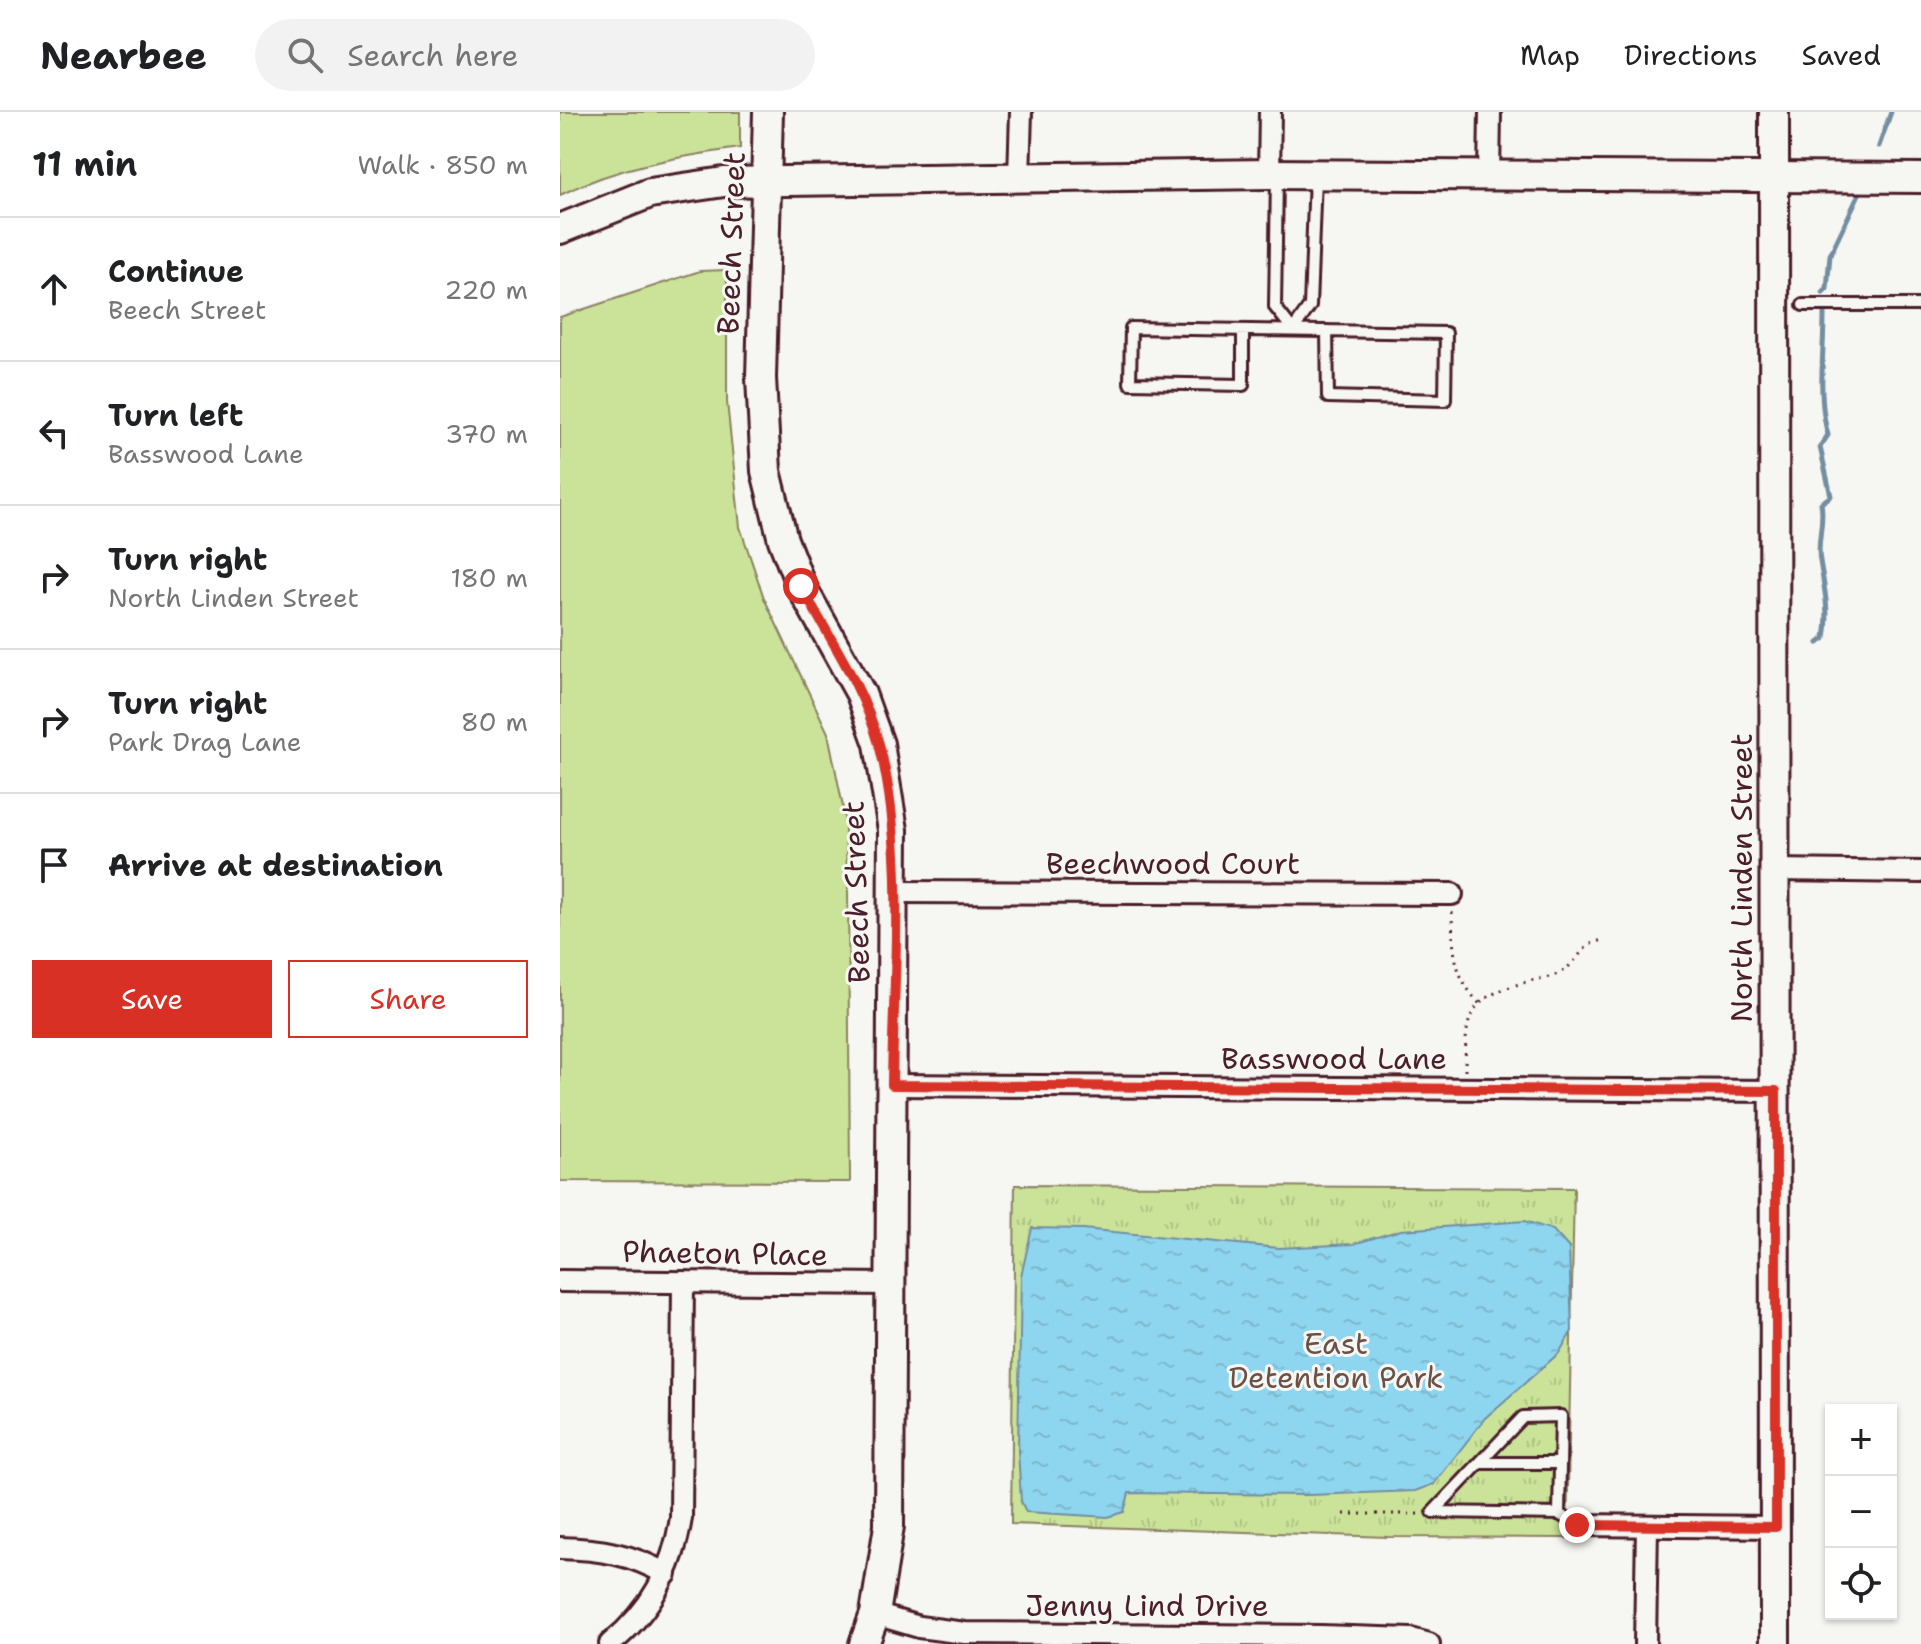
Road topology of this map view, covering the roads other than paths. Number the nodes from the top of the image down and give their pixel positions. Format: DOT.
graph roads {
  1 [pos="768,112"];
  2 [pos="1021,112"];
  3 [pos="1270,112"];
  4 [pos="1490,112"];
  5 [pos="1774,112"];
  6 [pos="1273,174"];
  7 [pos="1315,175"];
  8 [pos="1489,177"];
  9 [pos="1774,177"];
  10 [pos="1019,178"];
  11 [pos="1921,178"];
  12 [pos="766,181"];
  13 [pos="560,229"];
  14 [pos="1803,305"];
  15 [pos="1921,305"];
  16 [pos="1243,330"];
  17 [pos="1293,330"];
  18 [pos="1327,331"];
  19 [pos="1776,870"];
  20 [pos="1921,872"];
  21 [pos="894,892"];
  22 [pos="1452,894"];
  23 [pos="892,1085"];
  24 [pos="1776,1091"];
  25 [pos="560,1281"];
  26 [pos="683,1282"];
  27 [pos="890,1284"];
  28 [pos="1480,1463"];
  29 [pos="1560,1463"];
  30 [pos="1568,1520"];
  31 [pos="1647,1526"];
  32 [pos="1776,1527"];
  33 [pos="560,1548"];
  34 [pos="666,1574"];
  35 [pos="875,1614"];
  36 [pos="1425,1642"];
  37 [pos="610,1644"];
  38 [pos="864,1644"];
  39 [pos="1645,1644"];
  40 [pos="1775,1644"];
  1 -- 12 [label="street, Beech Street"];
  2 -- 10 [label="street"];
  3 -- 6 [label="street"];
  4 -- 8 [label="street"];
  5 -- 9 [label="street, North Linden Street"];
  6 -- 7 [label="street"];
  6 -- 10 [label="street"];
  6 -- 17 [label="lane"];
  7 -- 8 [label="street"];
  7 -- 17 [label="lane"];
  8 -- 9 [label="street"];
  9 -- 11 [label="street"];
  9 -- 19 [label="street, North Linden Street"];
  10 -- 12 [label="street"];
  12 -- 13 [label="street"];
  12 -- 21 [label="street, Beech Street"];
  14 -- 15 [label="lane"];
  16 -- 16 [label="lane"];
  16 -- 17 [label="lane"];
  17 -- 18 [label="lane"];
  18 -- 18 [label="lane"];
  19 -- 20 [label="street"];
  19 -- 24 [label="street, North Linden Street"];
  21 -- 22 [label="street, Beechwood Court"];
  21 -- 23 [label="street, Beech Street"];
  23 -- 24 [label="street, Basswood Lane"];
  23 -- 27 [label="street, Beech Street"];
  24 -- 32 [label="street, North Linden Street"];
  25 -- 26 [label="street, Phaeton Place"];
  26 -- 27 [label="street, Phaeton Place"];
  26 -- 34 [label="street"];
  27 -- 35 [label="street, Beech Street"];
  28 -- 29 [label="lane"];
  28 -- 29 [label="lane"];
  28 -- 30 [label="lane"];
  29 -- 30 [label="lane"];
  30 -- 31 [label="street"];
  31 -- 32 [label="street"];
  31 -- 39 [label="street"];
  32 -- 40 [label="street, North Linden Street"];
  33 -- 34 [label="street"];
  34 -- 37 [label="street"];
  35 -- 36 [label="street, Jenny Lind Drive"];
  35 -- 38 [label="street, Beech Street"];
}
